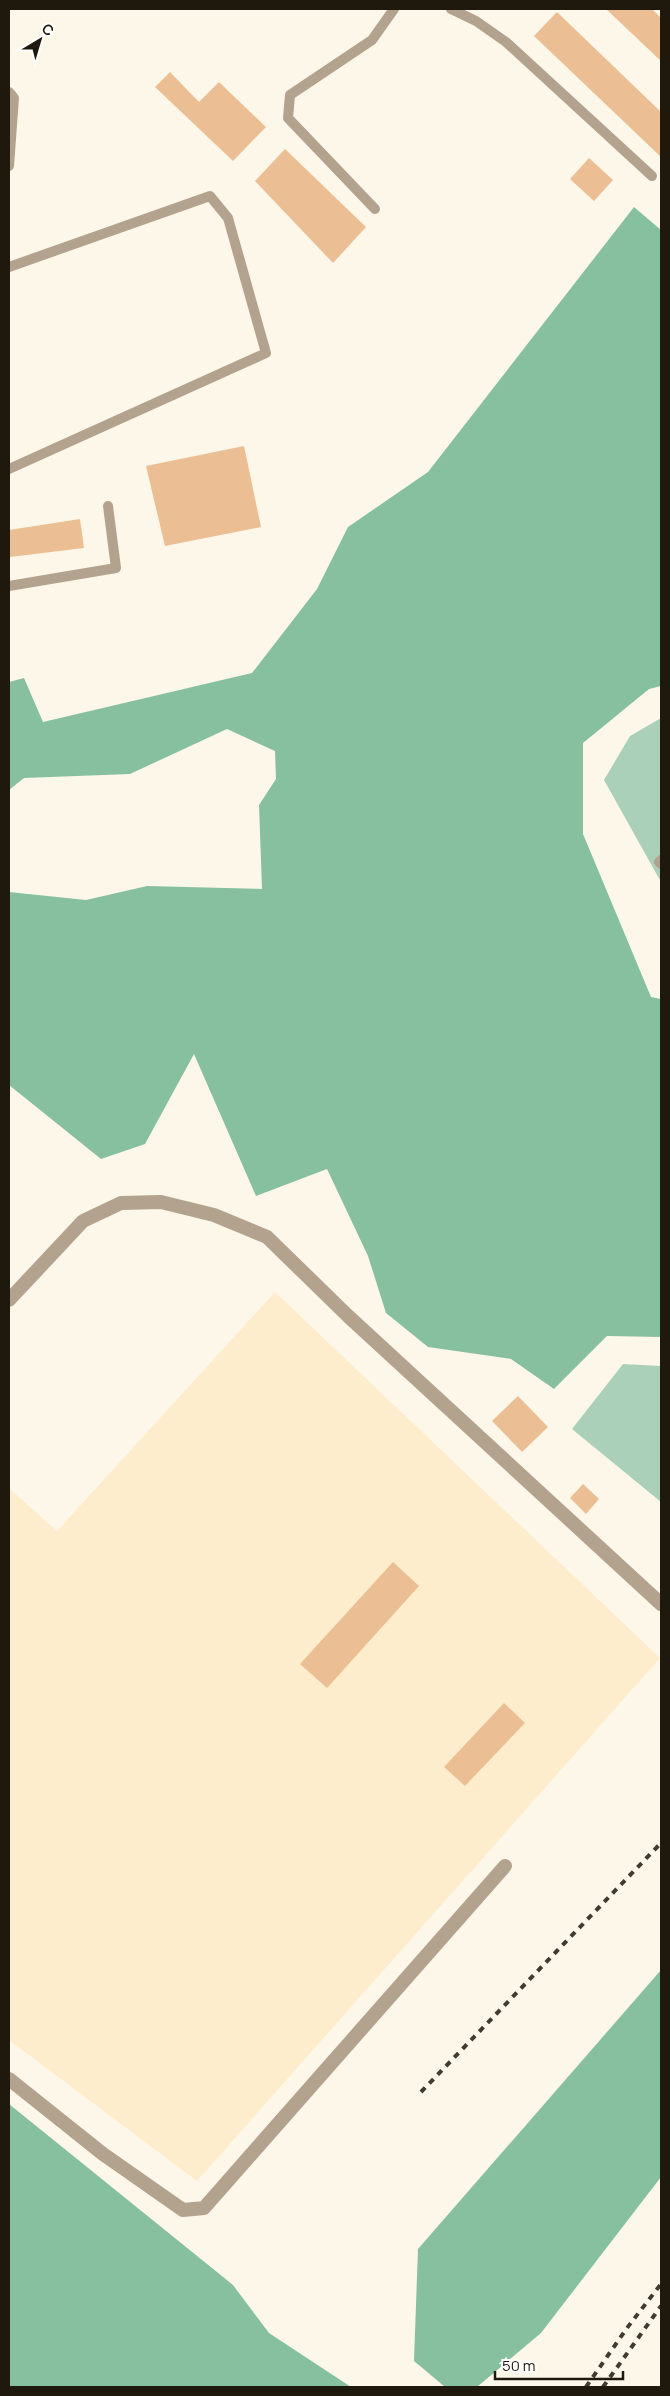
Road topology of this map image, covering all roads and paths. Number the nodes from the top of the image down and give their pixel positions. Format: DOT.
graph roads {
  1 [pos="394,9"];
  2 [pos="450,9"];
  3 [pos="9,92"];
  4 [pos="9,166"];
  5 [pos="652,176"];
  6 [pos="375,209"];
  7 [pos="9,267"];
  8 [pos="9,469"];
  9 [pos="108,506"];
  10 [pos="9,586"];
  11 [pos="661,860"];
  12 [pos="661,864"];
  13 [pos="9,1300"];
  14 [pos="661,1604"];
  15 [pos="505,1866"];
  16 [pos="9,2079"];
  1 -- 6 [label="lane"];
  2 -- 5 [label="lane"];
  3 -- 4 [label="lane"];
  7 -- 8 [label="lane"];
  9 -- 10 [label="lane"];
  11 -- 12 [label="lane"];
  13 -- 14 [label="street"];
  15 -- 16 [label="street"];
}
